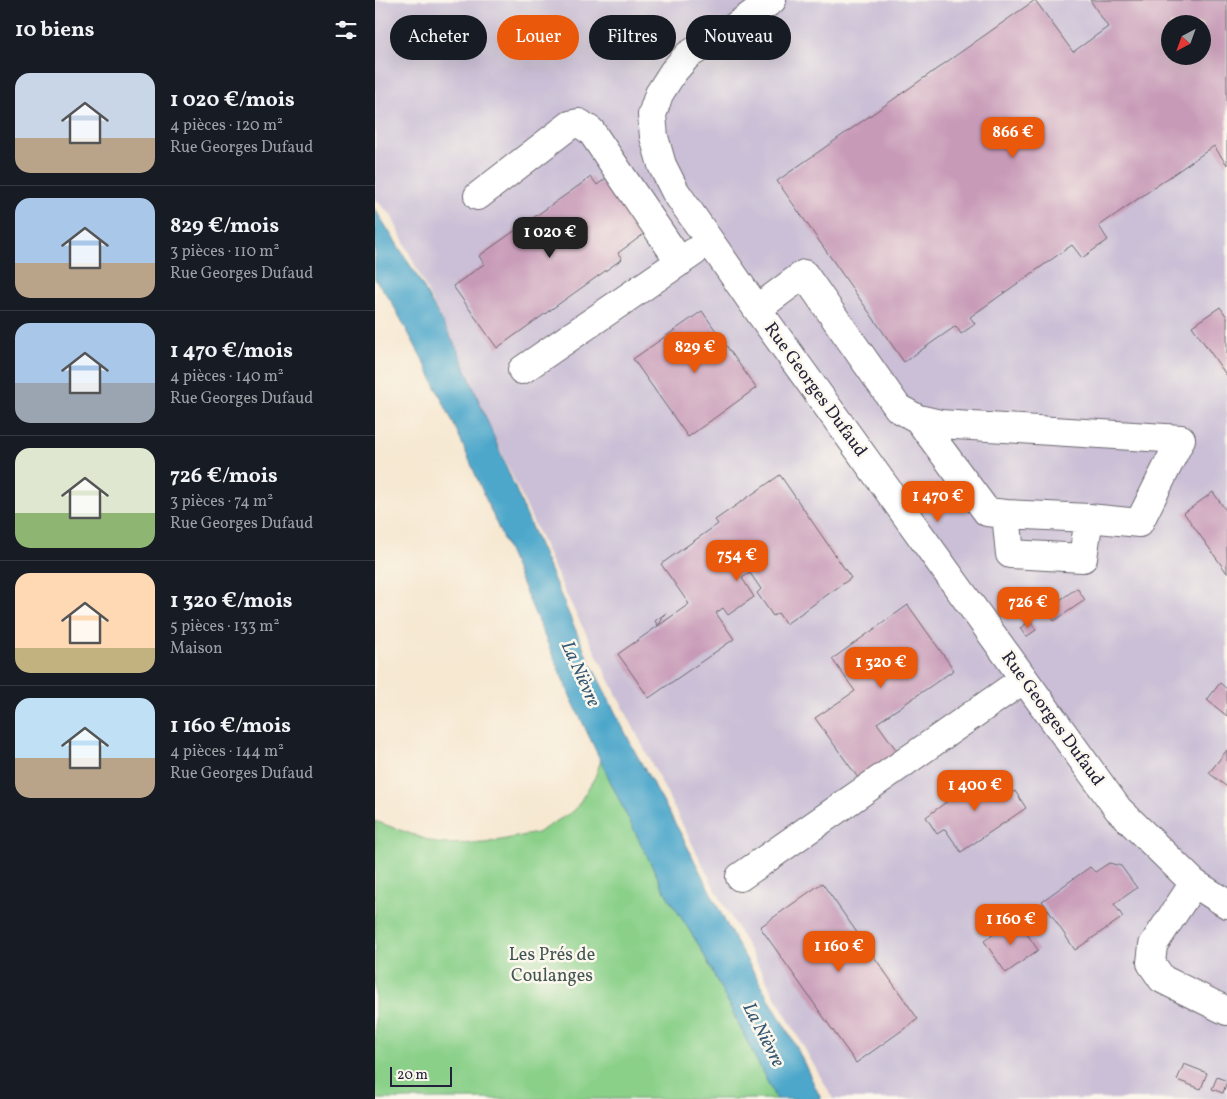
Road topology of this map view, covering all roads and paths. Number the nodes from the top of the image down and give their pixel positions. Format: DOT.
graph roads {
  1 [pos="772,0"];
  2 [pos="478,196"];
  3 [pos="709,241"];
  4 [pos="680,262"];
  5 [pos="757,309"];
  6 [pos="522,370"];
  7 [pos="918,419"];
  8 [pos="1006,514"];
  9 [pos="1089,518"];
  10 [pos="1024,679"];
  11 [pos="740,877"];
  12 [pos="1194,883"];
  13 [pos="1227,904"];
  14 [pos="1227,1011"];
  1 -- 3 [label="street, Rue Georges Dufaud"];
  2 -- 4 [label="street"];
  3 -- 4 [label="street"];
  3 -- 5 [label="street, Rue Georges Dufaud"];
  4 -- 6 [label="street"];
  5 -- 7 [label="street"];
  5 -- 10 [label="street, Rue Georges Dufaud"];
  7 -- 8 [label="street"];
  7 -- 9 [label="street"];
  8 -- 9 [label="street"];
  8 -- 9 [label="street"];
  10 -- 11 [label="street"];
  10 -- 12 [label="street, Rue Georges Dufaud"];
  12 -- 13 [label="street, Rue Georges Dufaud"];
  12 -- 14 [label="street"];
}
